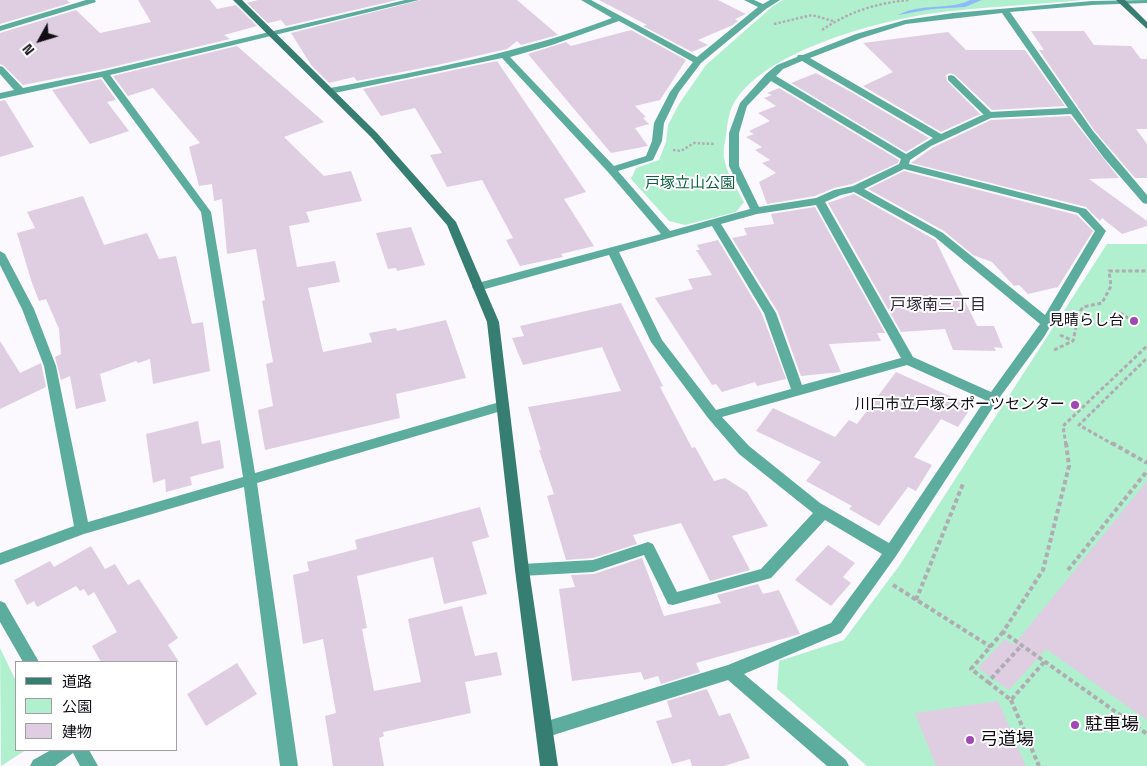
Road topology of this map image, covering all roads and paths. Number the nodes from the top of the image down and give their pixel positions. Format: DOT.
graph roads {
  1 [pos="90,0"];
  2 [pos="237,0"];
  3 [pos="415,0"];
  4 [pos="585,0"];
  5 [pos="748,0"];
  6 [pos="776,0"];
  7 [pos="902,0"];
  8 [pos="909,0"];
  9 [pos="1120,0"];
  10 [pos="1147,1"];
  11 [pos="763,7"];
  12 [pos="1005,11"];
  13 [pos="620,18"];
  14 [pos="834,21"];
  15 [pos="768,25"];
  16 [pos="1147,27"];
  17 [pos="0,29"];
  18 [pos="271,34"];
  19 [pos="818,34"];
  20 [pos="505,56"];
  21 [pos="801,57"];
  22 [pos="698,61"];
  23 [pos="0,69"];
  24 [pos="104,74"];
  25 [pos="770,76"];
  26 [pos="951,78"];
  27 [pos="330,91"];
  28 [pos="21,92"];
  29 [pos="0,96"];
  30 [pos="1073,111"];
  31 [pos="989,115"];
  32 [pos="940,138"];
  33 [pos="677,150"];
  34 [pos="718,150"];
  35 [pos="904,162"];
  36 [pos="612,170"];
  37 [pos="856,189"];
  38 [pos="1147,200"];
  39 [pos="819,201"];
  40 [pos="756,211"];
  41 [pos="715,222"];
  42 [pos="668,235"];
  43 [pos="613,250"];
  44 [pos="0,254"];
  45 [pos="1147,271"];
  46 [pos="478,287"];
  47 [pos="1120,313"];
  48 [pos="1128,318"];
  49 [pos="1051,328"];
  50 [pos="1073,341"];
  51 [pos="1147,346"];
  52 [pos="1046,353"];
  53 [pos="1147,358"];
  54 [pos="908,360"];
  55 [pos="798,391"];
  56 [pos="993,398"];
  57 [pos="503,406"];
  58 [pos="713,415"];
  59 [pos="1147,463"];
  60 [pos="1147,471"];
  61 [pos="966,477"];
  62 [pos="250,481"];
  63 [pos="823,512"];
  64 [pos="82,529"];
  65 [pos="891,552"];
  66 [pos="0,559"];
  67 [pos="522,570"];
  68 [pos="1068,570"];
  69 [pos="893,585"];
  70 [pos="916,600"];
  71 [pos="0,608"];
  72 [pos="1003,632"];
  73 [pos="1022,645"];
  74 [pos="990,646"];
  75 [pos="30,661"];
  76 [pos="1045,661"];
  77 [pos="730,672"];
  78 [pos="988,682"];
  79 [pos="1011,700"];
  80 [pos="544,730"];
  81 [pos="1147,734"];
  82 [pos="64,751"];
  83 [pos="81,751"];
  84 [pos="39,766"];
  85 [pos="89,766"];
  86 [pos="289,766"];
  87 [pos="549,766"];
  88 [pos="840,766"];
  89 [pos="1039,766"];
  1 -- 17 [label="street"];
  2 -- 18 [label="street"];
  3 -- 18 [label="street"];
  4 -- 13 [label="street"];
  5 -- 11 [label="street"];
  6 -- 11 [label="street"];
  7 -- 8 [label="path"];
  7 -- 14 [label="path"];
  9 -- 10 [label="street"];
  9 -- 12 [label="street"];
  9 -- 16 [label="street"];
  11 -- 22 [label="street"];
  12 -- 21 [label="street"];
  12 -- 30 [label="street"];
  13 -- 20 [label="street"];
  13 -- 22 [label="street"];
  14 -- 15 [label="path"];
  14 -- 19 [label="path"];
  18 -- 24 [label="street"];
  18 -- 27 [label="street"];
  20 -- 27 [label="street"];
  20 -- 36 [label="street"];
  21 -- 25 [label="street"];
  21 -- 32 [label="street"];
  22 -- 36 [label="street"];
  23 -- 28 [label="street"];
  24 -- 28 [label="street"];
  24 -- 62 [label="street"];
  25 -- 35 [label="street"];
  25 -- 40 [label="street"];
  26 -- 31 [label="street"];
  27 -- 46 [label="street"];
  28 -- 29 [label="street"];
  30 -- 31 [label="street"];
  30 -- 38 [label="street"];
  31 -- 32 [label="street"];
  32 -- 35 [label="street"];
  33 -- 34 [label="path"];
  35 -- 37 [label="street"];
  35 -- 49 [label="street"];
  36 -- 42 [label="street"];
  37 -- 39 [label="street"];
  37 -- 49 [label="street"];
  39 -- 40 [label="street"];
  39 -- 54 [label="street"];
  40 -- 41 [label="street"];
  41 -- 42 [label="street"];
  41 -- 55 [label="street"];
  42 -- 43 [label="street"];
  43 -- 46 [label="street"];
  43 -- 58 [label="street"];
  44 -- 64 [label="street"];
  45 -- 50 [label="path"];
  46 -- 57 [label="street"];
  47 -- 48 [label="path"];
  49 -- 50 [label="path"];
  49 -- 56 [label="street"];
  50 -- 52 [label="path"];
  51 -- 72 [label="path"];
  53 -- 59 [label="path"];
  54 -- 55 [label="street"];
  54 -- 56 [label="street"];
  55 -- 58 [label="street"];
  56 -- 65 [label="street"];
  57 -- 62 [label="street"];
  57 -- 67 [label="street"];
  58 -- 63 [label="street"];
  60 -- 68 [label="path"];
  61 -- 70 [label="path"];
  62 -- 64 [label="street"];
  62 -- 86 [label="street"];
  63 -- 65 [label="street"];
  63 -- 67 [label="street"];
  64 -- 66 [label="street"];
  65 -- 77 [label="street"];
  67 -- 80 [label="street"];
  69 -- 70 [label="path"];
  70 -- 74 [label="path"];
  71 -- 75 [label="street"];
  72 -- 73 [label="path"];
  72 -- 74 [label="path"];
  73 -- 76 [label="path"];
  73 -- 78 [label="path"];
  74 -- 78 [label="path"];
  76 -- 79 [label="path"];
  76 -- 81 [label="path"];
  77 -- 80 [label="street"];
  77 -- 88 [label="street"];
  78 -- 79 [label="path"];
  79 -- 89 [label="path"];
  80 -- 87 [label="street"];
  82 -- 84 [label="street"];
  83 -- 85 [label="street"];
}
